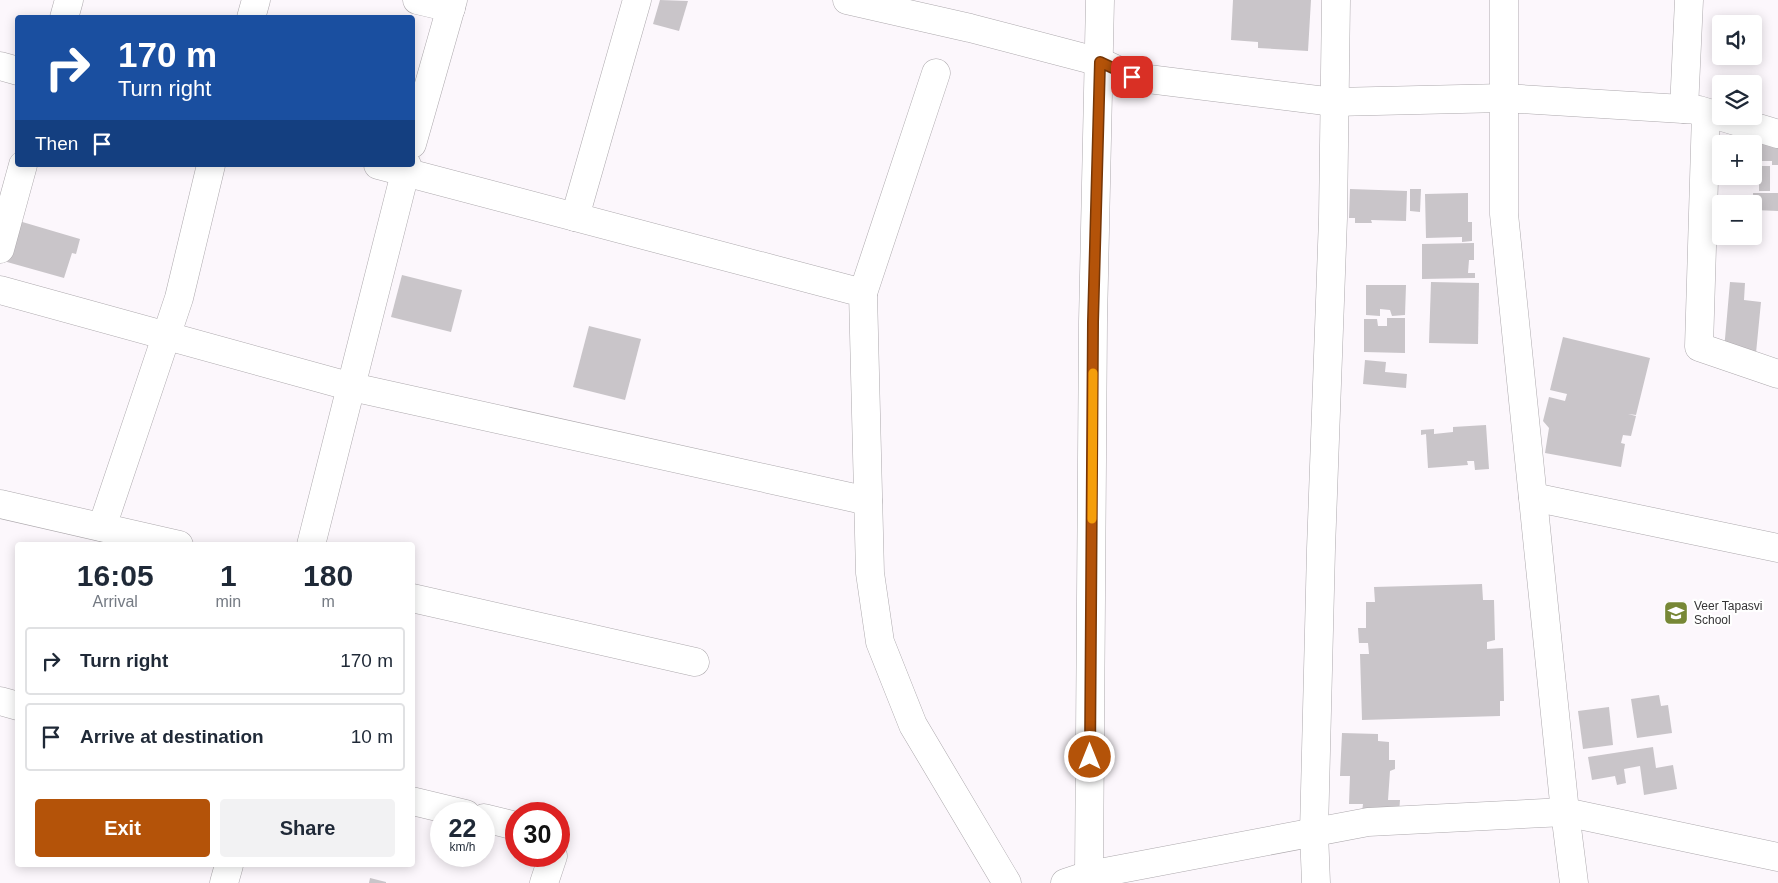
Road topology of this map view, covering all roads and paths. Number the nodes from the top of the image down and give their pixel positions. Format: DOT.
graph roads {
  1 [pos="69,0"];
  2 [pos="256,0"];
  3 [pos="417,0"];
  4 [pos="637,0"];
  5 [pos="847,0"];
  6 [pos="1100,0"];
  7 [pos="1336,0"];
  8 [pos="1504,0"];
  9 [pos="1689,0"];
  10 [pos="452,4"];
  11 [pos="65,15"];
  12 [pos="252,15"];
  13 [pos="1100,62"];
  14 [pos="0,66"];
  15 [pos="15,71"];
  16 [pos="936,73"];
  17 [pos="1504,98"];
  18 [pos="1334,102"];
  19 [pos="1695,111"];
  20 [pos="415,134"];
  21 [pos="1778,134"];
  22 [pos="22,167"];
  23 [pos="210,167"];
  24 [pos="406,168"];
  25 [pos="575,217"];
  26 [pos="0,249"];
  27 [pos="0,290"];
  28 [pos="863,293"];
  29 [pos="167,336"];
  30 [pos="1778,374"];
  31 [pos="352,387"];
  32 [pos="1533,497"];
  33 [pos="868,501"];
  34 [pos="0,504"];
  35 [pos="102,527"];
  36 [pos="166,542"];
  37 [pos="313,542"];
  38 [pos="1778,548"];
  39 [pos="415,599"];
  40 [pos="695,662"];
  41 [pos="0,701"];
  42 [pos="15,705"];
  43 [pos="415,802"];
  44 [pos="430,805"];
  45 [pos="1565,812"];
  46 [pos="1314,832"];
  47 [pos="1778,856"];
  48 [pos="228,867"];
  49 [pos="549,867"];
  50 [pos="1082,880"];
  51 [pos="224,883"];
  52 [pos="544,883"];
  53 [pos="1007,883"];
  54 [pos="1316,883"];
  55 [pos="1574,883"];
  1 -- 11 [label="street"];
  2 -- 12 [label="street"];
  3 -- 10 [label="street"];
  4 -- 25 [label="street"];
  5 -- 13 [label="street"];
  6 -- 13 [label="street"];
  7 -- 18 [label="street"];
  8 -- 17 [label="street"];
  9 -- 19 [label="street"];
  10 -- 20 [label="street"];
  13 -- 18 [label="street"];
  13 -- 50 [label="street"];
  14 -- 15 [label="street"];
  16 -- 28 [label="street"];
  17 -- 18 [label="street"];
  17 -- 19 [label="street"];
  17 -- 32 [label="street"];
  18 -- 46 [label="street"];
  19 -- 21 [label="street"];
  19 -- 30 [label="street"];
  22 -- 26 [label="street"];
  23 -- 29 [label="street"];
  24 -- 25 [label="street"];
  24 -- 31 [label="street"];
  25 -- 28 [label="street"];
  27 -- 29 [label="street"];
  28 -- 33 [label="street"];
  29 -- 31 [label="street"];
  29 -- 35 [label="street"];
  31 -- 33 [label="street"];
  31 -- 37 [label="street"];
  32 -- 38 [label="street"];
  32 -- 45 [label="street"];
  33 -- 53 [label="street"];
  34 -- 35 [label="street"];
  35 -- 36 [label="street"];
  39 -- 40 [label="street"];
  41 -- 42 [label="street"];
  43 -- 44 [label="street"];
  45 -- 46 [label="street"];
  45 -- 47 [label="street"];
  45 -- 55 [label="street"];
  46 -- 50 [label="street"];
  46 -- 54 [label="street"];
  48 -- 51 [label="street"];
  49 -- 52 [label="street"];
}
